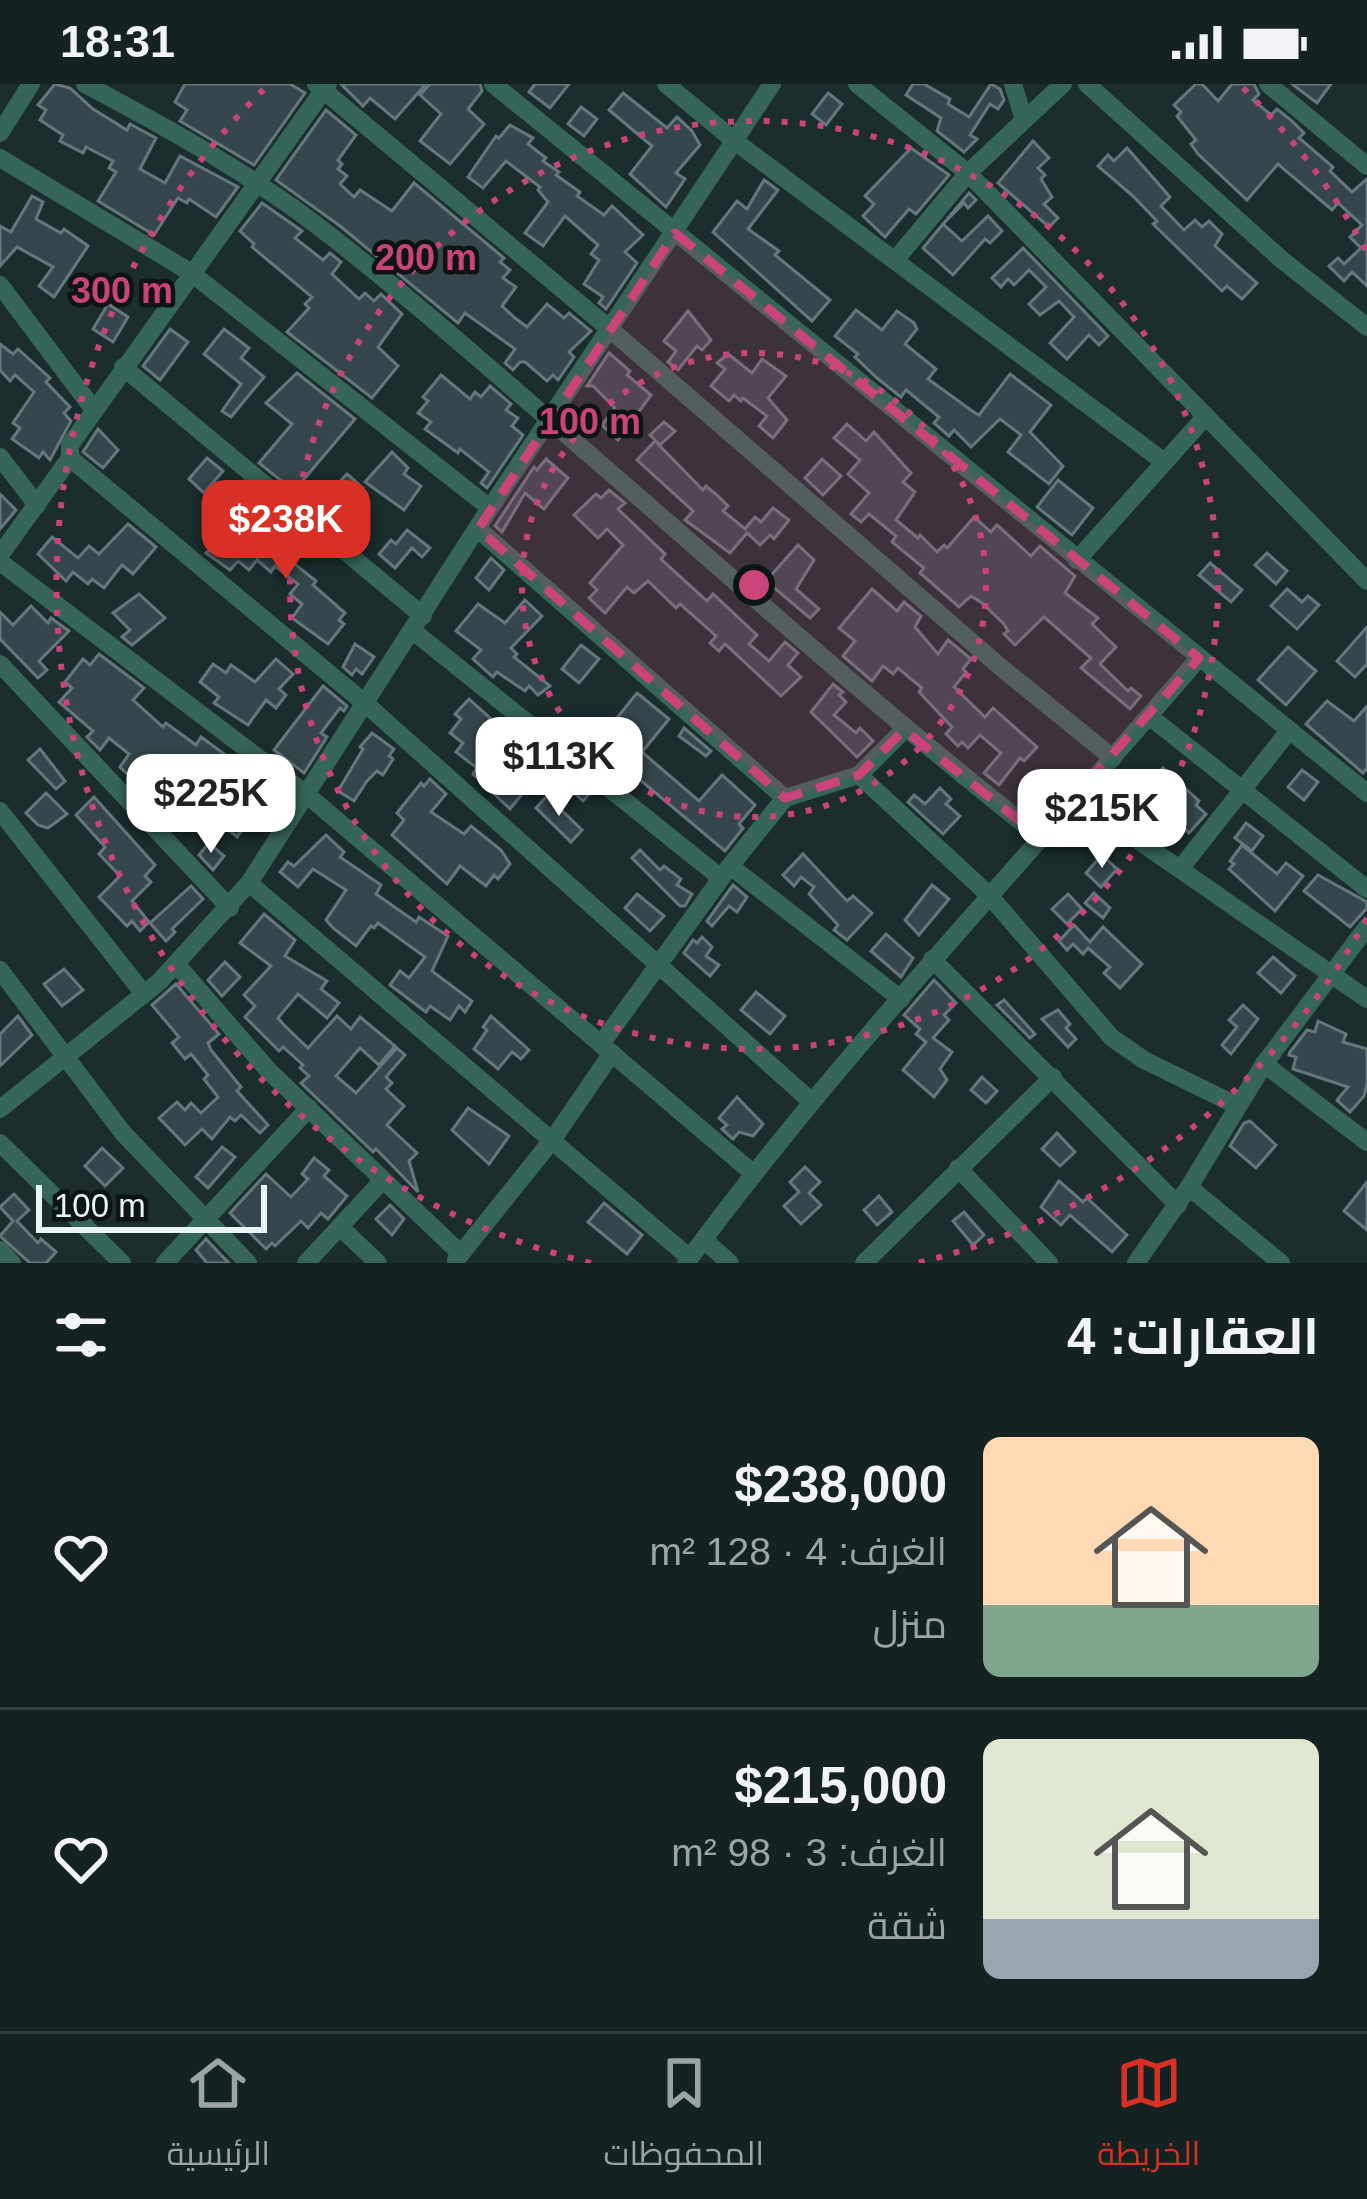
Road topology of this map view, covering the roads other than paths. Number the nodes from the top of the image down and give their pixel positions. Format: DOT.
graph roads {
  1 [pos="32,84"];
  2 [pos="85,84"];
  3 [pos="493,84"];
  4 [pos="666,84"];
  5 [pos="772,84"];
  6 [pos="857,84"];
  7 [pos="1013,84"];
  8 [pos="1063,84"];
  9 [pos="1087,84"];
  10 [pos="1268,84"];
  11 [pos="323,86"];
  12 [pos="1024,120"];
  13 [pos="0,134"];
  14 [pos="736,142"];
  15 [pos="0,158"];
  16 [pos="1367,166"];
  17 [pos="968,172"];
  18 [pos="257,184"];
  19 [pos="675,233"];
  20 [pos="896,259"];
  21 [pos="190,272"];
  22 [pos="0,285"];
  23 [pos="1367,326"];
  24 [pos="611,330"];
  25 [pos="124,367"];
  26 [pos="94,410"];
  27 [pos="1206,416"];
  28 [pos="550,420"];
  29 [pos="0,458"];
  30 [pos="70,458"];
  31 [pos="1163,461"];
  32 [pos="37,505"];
  33 [pos="490,508"];
  34 [pos="478,529"];
  35 [pos="0,558"];
  36 [pos="1077,560"];
  37 [pos="1367,581"];
  38 [pos="418,623"];
  39 [pos="1198,658"];
  40 [pos="0,664"];
  41 [pos="367,705"];
  42 [pos="1149,716"];
  43 [pos="904,730"];
  44 [pos="1288,732"];
  45 [pos="1112,758"];
  46 [pos="859,776"];
  47 [pos="1240,791"];
  48 [pos="1367,792"];
  49 [pos="306,794"];
  50 [pos="785,798"];
  51 [pos="1077,798"];
  52 [pos="0,811"];
  53 [pos="1040,836"];
  54 [pos="1180,869"];
  55 [pos="726,872"];
  56 [pos="249,883"];
  57 [pos="1367,889"];
  58 [pos="988,894"];
  59 [pos="230,908"];
  60 [pos="1367,927"];
  61 [pos="932,959"];
  62 [pos="177,964"];
  63 [pos="661,966"];
  64 [pos="0,970"];
  65 [pos="1330,973"];
  66 [pos="144,994"];
  67 [pos="901,999"];
  68 [pos="1367,999"];
  69 [pos="607,1049"];
  70 [pos="67,1054"];
  71 [pos="1264,1064"];
  72 [pos="1053,1077"];
  73 [pos="812,1102"];
  74 [pos="1236,1105"];
  75 [pos="0,1108"];
  76 [pos="309,1108"];
  77 [pos="553,1139"];
  78 [pos="1367,1142"];
  79 [pos="0,1143"];
  80 [pos="958,1168"];
  81 [pos="754,1174"];
  82 [pos="383,1180"];
  83 [pos="1190,1187"];
  84 [pos="1178,1205"];
  85 [pos="206,1220"];
  86 [pos="340,1227"];
  87 [pos="704,1240"];
  88 [pos="0,1250"];
  89 [pos="457,1258"];
  90 [pos="688,1261"];
  91 [pos="12,1263"];
  92 [pos="122,1263"];
  93 [pos="165,1263"];
  94 [pos="248,1263"];
  95 [pos="306,1263"];
  96 [pos="378,1263"];
  97 [pos="730,1263"];
  98 [pos="864,1263"];
  99 [pos="1049,1263"];
  100 [pos="1136,1263"];
  101 [pos="1281,1263"];
  1 -- 13 [label="street"];
  2 -- 18 [label="street"];
  3 -- 19 [label="street"];
  4 -- 14 [label="street"];
  5 -- 14 [label="street"];
  6 -- 17 [label="street"];
  7 -- 12 [label="street"];
  8 -- 12 [label="street"];
  9 -- 23 [label="street"];
  10 -- 16 [label="street"];
  11 -- 18 [label="street"];
  11 -- 24 [label="street"];
  12 -- 17 [label="street"];
  14 -- 19 [label="street"];
  14 -- 20 [label="street"];
  15 -- 21 [label="street"];
  17 -- 20 [label="street"];
  17 -- 27 [label="street"];
  18 -- 21 [label="street"];
  18 -- 28 [label="street"];
  19 -- 24 [label="street"];
  19 -- 36 [label="street"];
  20 -- 31 [label="street"];
  21 -- 25 [label="street"];
  21 -- 33 [label="street"];
  22 -- 26 [label="street"];
  24 -- 28 [label="street"];
  24 -- 45 [label="street"];
  25 -- 26 [label="street"];
  25 -- 38 [label="street"];
  26 -- 30 [label="street"];
  27 -- 31 [label="street"];
  27 -- 37 [label="street"];
  28 -- 33 [label="street"];
  28 -- 43 [label="street"];
  29 -- 32 [label="street"];
  30 -- 32 [label="street"];
  30 -- 41 [label="street"];
  31 -- 36 [label="street"];
  32 -- 35 [label="street"];
  33 -- 34 [label="street"];
  34 -- 38 [label="street"];
  34 -- 50 [label="street"];
  35 -- 49 [label="street"];
  36 -- 39 [label="street"];
  38 -- 41 [label="street"];
  38 -- 55 [label="street"];
  39 -- 42 [label="street"];
  39 -- 44 [label="street"];
  40 -- 59 [label="street"];
  41 -- 49 [label="street"];
  41 -- 63 [label="street"];
  42 -- 45 [label="street"];
  42 -- 47 [label="street"];
  43 -- 46 [label="street"];
  43 -- 53 [label="street"];
  44 -- 47 [label="street"];
  44 -- 48 [label="street"];
  45 -- 51 [label="street"];
  46 -- 50 [label="street"];
  46 -- 58 [label="street"];
  47 -- 54 [label="street"];
  47 -- 57 [label="street"];
  49 -- 56 [label="street"];
  49 -- 69 [label="street"];
  50 -- 55 [label="street"];
  51 -- 53 [label="street"];
  51 -- 54 [label="street"];
  52 -- 66 [label="street"];
  53 -- 58 [label="street"];
  54 -- 65 [label="street"];
  55 -- 63 [label="street"];
  55 -- 67 [label="street"];
  56 -- 59 [label="street"];
  56 -- 77 [label="street"];
  58 -- 61 [label="street"];
  58 -- 74 [label="street"];
  59 -- 62 [label="street"];
  60 -- 65 [label="street"];
  61 -- 67 [label="street"];
  61 -- 72 [label="street"];
  62 -- 66 [label="street"];
  62 -- 76 [label="street"];
  63 -- 69 [label="street"];
  63 -- 73 [label="street"];
  64 -- 70 [label="street"];
  65 -- 68 [label="street"];
  65 -- 71 [label="street"];
  66 -- 70 [label="street"];
  67 -- 73 [label="street"];
  69 -- 77 [label="street"];
  69 -- 81 [label="street"];
  70 -- 75 [label="street"];
  70 -- 85 [label="street"];
  71 -- 74 [label="street"];
  71 -- 78 [label="street"];
  72 -- 80 [label="street"];
  72 -- 84 [label="street"];
  73 -- 81 [label="street"];
  74 -- 83 [label="street"];
  76 -- 82 [label="street"];
  76 -- 85 [label="street"];
  77 -- 89 [label="street"];
  77 -- 90 [label="street"];
  79 -- 92 [label="street"];
  80 -- 98 [label="street"];
  80 -- 99 [label="street"];
  81 -- 87 [label="street"];
  82 -- 86 [label="street"];
  82 -- 89 [label="street"];
  83 -- 84 [label="street"];
  83 -- 101 [label="street"];
  84 -- 100 [label="street"];
  85 -- 93 [label="street"];
  85 -- 94 [label="street"];
  86 -- 95 [label="street"];
  86 -- 96 [label="street"];
  87 -- 90 [label="street"];
  87 -- 97 [label="street"];
  88 -- 91 [label="street"];
}
